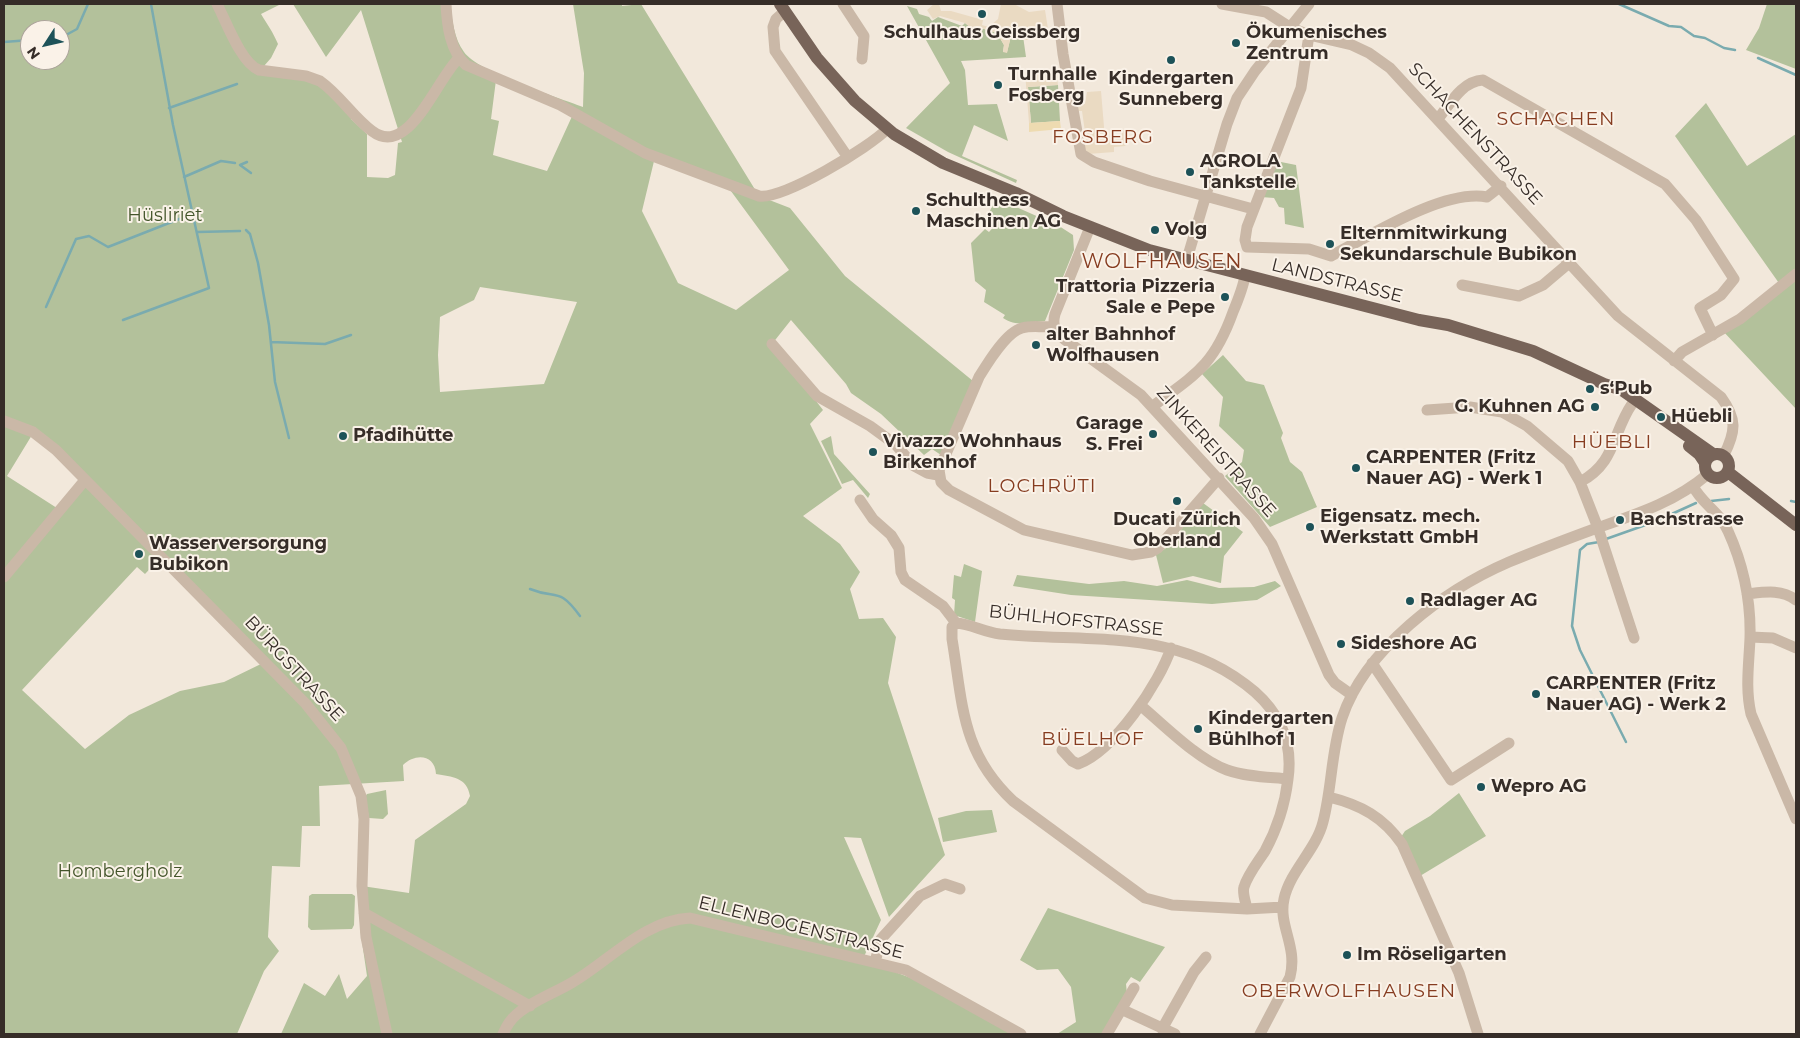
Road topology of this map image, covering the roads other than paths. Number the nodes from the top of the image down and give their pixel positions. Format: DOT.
graph roads {
  1 [pos="217,4"];
  2 [pos="446,4"];
  3 [pos="843,4"];
  4 [pos="1057,4"];
  5 [pos="1222,4"];
  6 [pos="1309,4"];
  7 [pos="782,8"];
  8 [pos="1291,28"];
  9 [pos="1309,35"];
  10 [pos="459,58"];
  11 [pos="862,59"];
  12 [pos="1438,119"];
  13 [pos="887,129"];
  14 [pos="848,156"];
  15 [pos="1501,186"];
  16 [pos="1204,198"];
  17 [pos="1253,209"];
  18 [pos="1090,228"];
  19 [pos="1187,258"];
  20 [pos="1569,263"];
  21 [pos="1796,274"];
  22 [pos="1245,276"];
  23 [pos="1462,285"];
  24 [pos="1054,326"];
  25 [pos="1713,335"];
  26 [pos="772,344"];
  27 [pos="1674,361"];
  28 [pos="1604,384"];
  29 [pos="1632,404"];
  30 [pos="1153,406"];
  31 [pos="1427,410"];
  32 [pos="4,421"];
  33 [pos="1712,461"];
  34 [pos="1728,472"];
  35 [pos="938,475"];
  36 [pos="1218,478"];
  37 [pos="85,480"];
  38 [pos="1580,482"];
  39 [pos="1698,494"];
  40 [pos="860,500"];
  41 [pos="1796,525"];
  42 [pos="1600,535"];
  43 [pos="4,577"];
  44 [pos="1747,594"];
  45 [pos="1796,600"];
  46 [pos="956,623"];
  47 [pos="1750,637"];
  48 [pos="1634,638"];
  49 [pos="1171,648"];
  50 [pos="1796,648"];
  51 [pos="1372,663"];
  52 [pos="1352,695"];
  53 [pos="1140,705"];
  54 [pos="1509,743"];
  55 [pos="1062,750"];
  56 [pos="1288,779"];
  57 [pos="1329,797"];
  58 [pos="1796,819"];
  59 [pos="960,889"];
  60 [pos="1282,907"];
  61 [pos="1247,909"];
  62 [pos="364,913"];
  63 [pos="1206,957"];
  64 [pos="875,962"];
  65 [pos="1134,988"];
  66 [pos="530,1006"];
  67 [pos="1123,1010"];
  68 [pos="1162,1029"];
  69 [pos="387,1034"];
  70 [pos="503,1034"];
  71 [pos="1021,1034"];
  72 [pos="1106,1034"];
  73 [pos="1175,1034"];
  74 [pos="1260,1034"];
  75 [pos="1478,1034"];
  1 -- 10 [label="street"];
  2 -- 10 [label="street"];
  3 -- 11 [label="street"];
  4 -- 16 [label="street"];
  5 -- 8 [label="street, SCHACHENSTRASSE"];
  6 -- 8 [label="street"];
  7 -- 13 [label="main road, LANDSTRASSE"];
  7 -- 14 [label="street"];
  8 -- 9 [label="street, SCHACHENSTRASSE"];
  8 -- 16 [label="street"];
  9 -- 12 [label="street, SCHACHENSTRASSE"];
  9 -- 17 [label="street"];
  10 -- 14 [label="street"];
  12 -- 15 [label="street, SCHACHENSTRASSE"];
  12 -- 25 [label="street"];
  13 -- 14 [label="street"];
  13 -- 18 [label="main road, LANDSTRASSE"];
  15 -- 17 [label="street"];
  15 -- 20 [label="street, SCHACHENSTRASSE"];
  16 -- 17 [label="street"];
  16 -- 19 [label="street"];
  18 -- 19 [label="main road, LANDSTRASSE"];
  18 -- 24 [label="street"];
  19 -- 22 [label="main road, LANDSTRASSE"];
  20 -- 23 [label="street"];
  20 -- 27 [label="street, SCHACHENSTRASSE"];
  21 -- 25 [label="street"];
  22 -- 28 [label="main road, LANDSTRASSE"];
  22 -- 30 [label="street"];
  24 -- 30 [label="street, ZINKEREISTRASSE"];
  24 -- 35 [label="street"];
  25 -- 27 [label="street"];
  26 -- 35 [label="street"];
  27 -- 33 [label="street, SCHACHENSTRASSE"];
  28 -- 29 [label="main road, LANDSTRASSE"];
  28 -- 33 [label="main road, LANDSTRASSE"];
  29 -- 33 [label="main road, LANDSTRASSE"];
  29 -- 38 [label="street"];
  30 -- 36 [label="street, ZINKEREISTRASSE"];
  31 -- 38 [label="street"];
  32 -- 37 [label="street, BÜRGSTRASSE"];
  33 -- 34 [label="main road"];
  33 -- 34 [label="main road"];
  33 -- 39 [label="street"];
  34 -- 41 [label="main road"];
  35 -- 36 [label="street"];
  36 -- 52 [label="street, ZINKEREISTRASSE"];
  37 -- 43 [label="street"];
  37 -- 62 [label="street, BÜRGSTRASSE"];
  38 -- 42 [label="street"];
  39 -- 42 [label="street"];
  39 -- 44 [label="street"];
  40 -- 46 [label="street"];
  42 -- 48 [label="street"];
  42 -- 51 [label="street"];
  44 -- 45 [label="street"];
  44 -- 47 [label="street"];
  46 -- 49 [label="street, BÜHLHOFSTRASSE"];
  46 -- 61 [label="street"];
  47 -- 50 [label="street"];
  47 -- 58 [label="street"];
  49 -- 53 [label="street"];
  49 -- 56 [label="street, BÜHLHOFSTRASSE"];
  51 -- 52 [label="street"];
  51 -- 54 [label="street"];
  52 -- 57 [label="street"];
  53 -- 55 [label="street"];
  53 -- 56 [label="street"];
  56 -- 61 [label="street, BÜHLHOFSTRASSE"];
  57 -- 60 [label="street"];
  57 -- 75 [label="street"];
  59 -- 64 [label="street"];
  60 -- 61 [label="street"];
  60 -- 74 [label="street"];
  62 -- 66 [label="street"];
  62 -- 69 [label="street, BÜRGSTRASSE"];
  63 -- 68 [label="street"];
  64 -- 66 [label="street, ELLENBOGENSTRASSE"];
  64 -- 71 [label="street, ELLENBOGENSTRASSE"];
  65 -- 67 [label="street"];
  66 -- 70 [label="street, ELLENBOGENSTRASSE"];
  67 -- 68 [label="street"];
  67 -- 72 [label="street"];
  68 -- 73 [label="street"];
}
